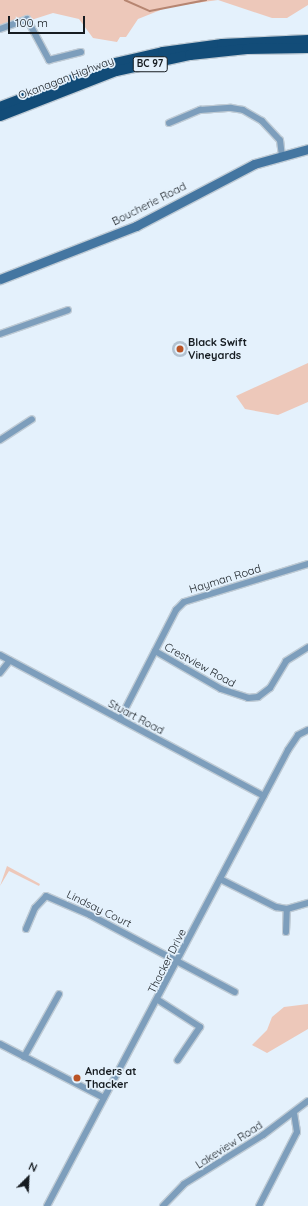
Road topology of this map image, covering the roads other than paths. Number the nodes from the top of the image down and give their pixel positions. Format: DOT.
graph roads {
  1 [pos="0,29"];
  2 [pos="308,40"];
  3 [pos="308,48"];
  4 [pos="81,52"];
  5 [pos="0,107"];
  6 [pos="0,116"];
  7 [pos="169,123"];
  8 [pos="308,149"];
  9 [pos="282,156"];
  10 [pos="0,279"];
  11 [pos="68,310"];
  12 [pos="0,334"];
  13 [pos="32,419"];
  14 [pos="0,440"];
  15 [pos="308,564"];
  16 [pos="308,647"];
  17 [pos="155,651"];
  18 [pos="0,655"];
  19 [pos="10,660"];
  20 [pos="0,673"];
  21 [pos="120,719"];
  22 [pos="308,730"];
  23 [pos="264,796"];
  24 [pos="220,879"];
  25 [pos="308,903"];
  26 [pos="287,909"];
  27 [pos="26,929"];
  28 [pos="286,932"];
  29 [pos="176,963"];
  30 [pos="234,992"];
  31 [pos="59,994"];
  32 [pos="158,1000"];
  33 [pos="0,1044"];
  34 [pos="24,1057"];
  35 [pos="178,1060"];
  36 [pos="104,1098"];
  37 [pos="308,1101"];
  38 [pos="294,1114"];
  39 [pos="47,1206"];
  40 [pos="163,1206"];
  41 [pos="260,1206"];
  1 -- 4 [label="street"];
  2 -- 5 [label="highway, Okanagan Highway / BC 97"];
  3 -- 6 [label="highway, Okanagan Highway / BC 97"];
  7 -- 9 [label="street"];
  8 -- 9 [label="main road, Boucherie Road"];
  9 -- 10 [label="main road, Boucherie Road"];
  11 -- 12 [label="street"];
  13 -- 14 [label="street"];
  15 -- 17 [label="street, Hayman Road"];
  16 -- 17 [label="street, Crestview Road"];
  17 -- 21 [label="street, Hayman Road"];
  18 -- 19 [label="street, Stuart Road"];
  19 -- 20 [label="street"];
  19 -- 21 [label="street, Stuart Road"];
  21 -- 23 [label="street, Stuart Road"];
  22 -- 23 [label="street, Thacker Drive"];
  23 -- 24 [label="street, Thacker Drive"];
  24 -- 26 [label="street"];
  24 -- 29 [label="street, Thacker Drive"];
  25 -- 26 [label="street"];
  26 -- 28 [label="street"];
  27 -- 29 [label="street, Lindsay Court"];
  29 -- 30 [label="street"];
  29 -- 32 [label="street, Thacker Drive"];
  31 -- 34 [label="street"];
  32 -- 35 [label="street"];
  32 -- 36 [label="street, Thacker Drive"];
  33 -- 34 [label="street"];
  34 -- 36 [label="street"];
  36 -- 39 [label="street, Thacker Drive"];
  37 -- 38 [label="street, Lakeview Road"];
  38 -- 40 [label="street, Lakeview Road"];
  38 -- 41 [label="street"];
}
